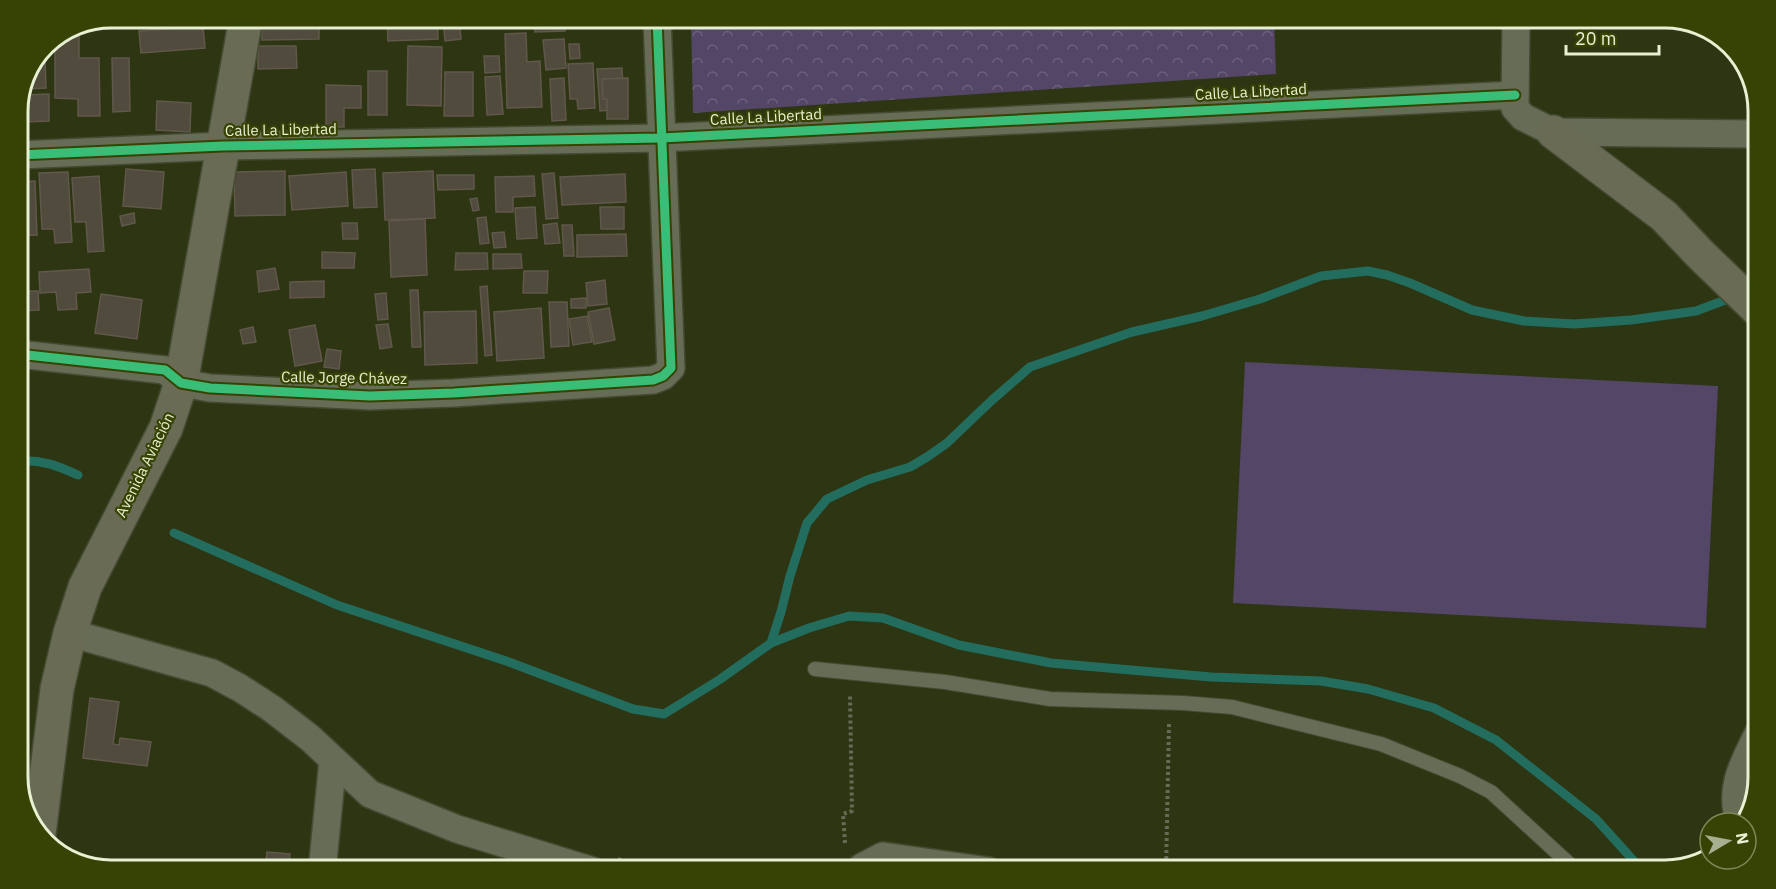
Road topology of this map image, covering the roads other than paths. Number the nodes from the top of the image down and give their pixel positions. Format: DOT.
graph roads {
  1 [pos="244,28"];
  2 [pos="657,28"];
  3 [pos="1516,28"];
  4 [pos="1515,95"];
  5 [pos="1554,132"];
  6 [pos="1747,134"];
  7 [pos="661,138"];
  8 [pos="223,146"];
  9 [pos="29,155"];
  10 [pos="1747,300"];
  11 [pos="29,355"];
  12 [pos="181,383"];
  13 [pos="70,633"];
  14 [pos="815,669"];
  15 [pos="1748,753"];
  16 [pos="333,759"];
  17 [pos="1737,811"];
  18 [pos="41,820"];
  19 [pos="323,860"];
  20 [pos="557,860"];
  21 [pos="875,860"];
  22 [pos="911,860"];
  23 [pos="1564,860"];
  1 -- 8 [label="street, Avenida Aviación"];
  2 -- 7 [label="street"];
  3 -- 4 [label="street"];
  4 -- 5 [label="street"];
  4 -- 7 [label="street, Calle La Libertad"];
  5 -- 6 [label="street"];
  5 -- 10 [label="street"];
  7 -- 8 [label="street, Calle La Libertad"];
  7 -- 12 [label="street, Calle Jorge Chávez"];
  8 -- 9 [label="street, Calle La Libertad"];
  8 -- 12 [label="street, Avenida Aviación"];
  11 -- 12 [label="street, Calle Jorge Chávez"];
  12 -- 13 [label="street, Avenida Aviación"];
  13 -- 16 [label="street"];
  13 -- 18 [label="street, Avenida Aviación"];
  14 -- 23 [label="lane"];
  15 -- 17 [label="street"];
  16 -- 19 [label="street"];
  16 -- 20 [label="street"];
  21 -- 22 [label="street"];
}
